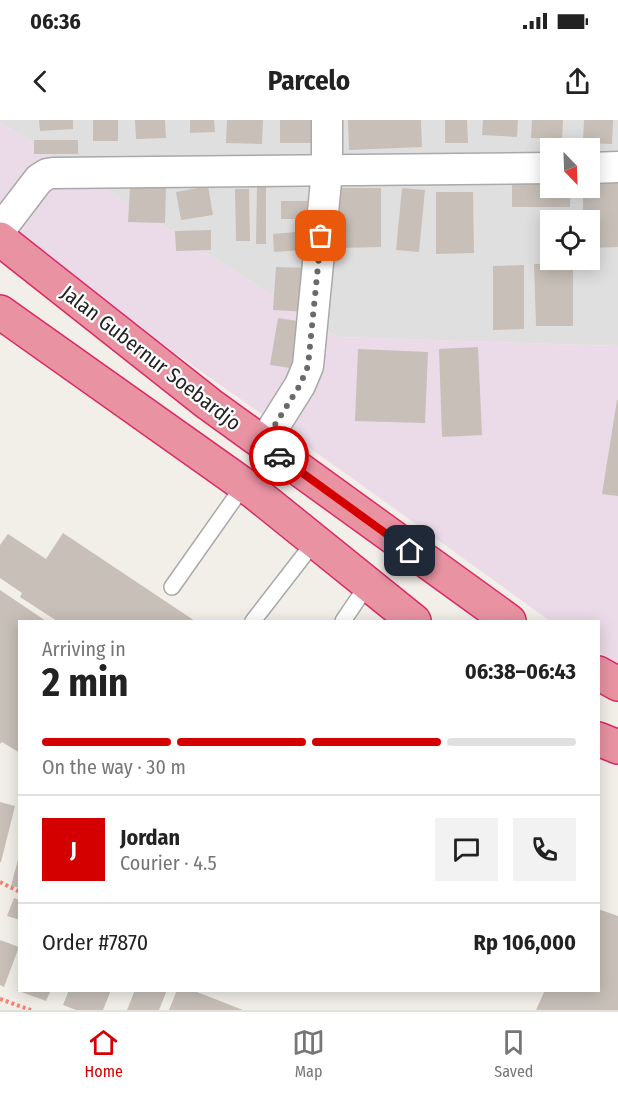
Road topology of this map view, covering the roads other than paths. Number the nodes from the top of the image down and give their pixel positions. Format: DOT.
graph roads {
  1 [pos="327,120"];
  2 [pos="618,167"];
  3 [pos="540,168"];
  4 [pos="600,168"];
  5 [pos="327,171"];
  6 [pos="0,230"];
  7 [pos="0,239"];
  8 [pos="0,312"];
  9 [pos="263,444"];
  10 [pos="244,485"];
  11 [pos="315,541"];
  12 [pos="368,584"];
  13 [pos="172,587"];
  14 [pos="254,620"];
  15 [pos="344,620"];
  16 [pos="413,620"];
  17 [pos="508,620"];
  18 [pos="600,674"];
  19 [pos="618,684"];
  20 [pos="600,740"];
  21 [pos="618,747"];
  1 -- 5 [label="street"];
  2 -- 4 [label="street"];
  3 -- 5 [label="street"];
  5 -- 6 [label="street"];
  5 -- 9 [label="street"];
  7 -- 9 [label="highway, Jalan Gubernur Soebardjo"];
  8 -- 10 [label="highway"];
  9 -- 17 [label="highway, Jalan Gubernur Soebardjo"];
  10 -- 11 [label="highway"];
  10 -- 13 [label="lane"];
  11 -- 12 [label="highway"];
  11 -- 14 [label="lane"];
  12 -- 15 [label="lane"];
  12 -- 16 [label="highway"];
  18 -- 19 [label="highway"];
  20 -- 21 [label="highway"];
}
